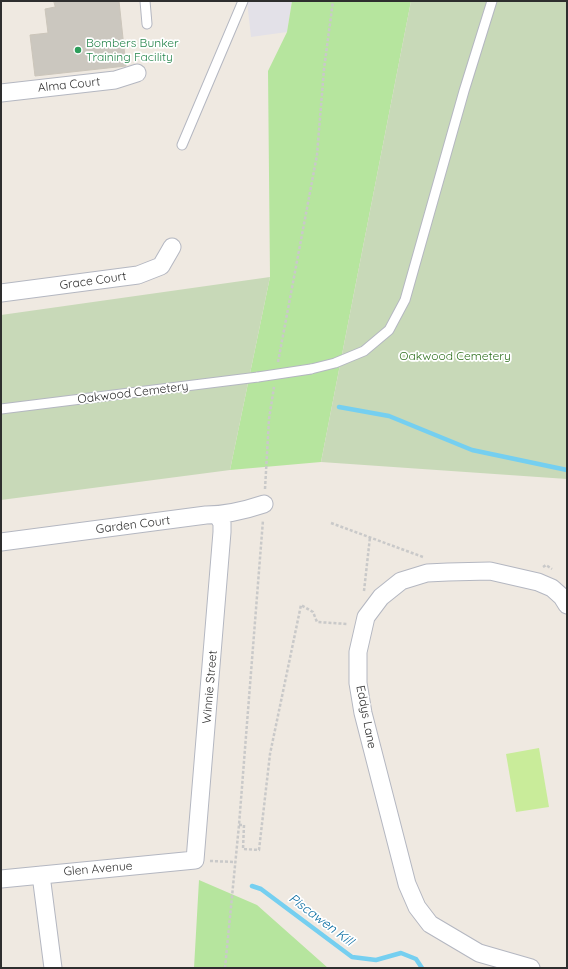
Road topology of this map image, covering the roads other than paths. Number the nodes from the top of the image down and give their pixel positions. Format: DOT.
graph roads {
  1 [pos="145,1"];
  2 [pos="243,1"];
  3 [pos="492,1"];
  4 [pos="147,24"];
  5 [pos="137,73"];
  6 [pos="1,93"];
  7 [pos="182,145"];
  8 [pos="172,247"];
  9 [pos="1,293"];
  10 [pos="1,409"];
  11 [pos="264,504"];
  12 [pos="217,515"];
  13 [pos="1,542"];
  14 [pos="567,605"];
  15 [pos="195,860"];
  16 [pos="41,875"];
  17 [pos="1,879"];
  18 [pos="53,968"];
  19 [pos="531,968"];
  1 -- 4 [label="lane"];
  2 -- 7 [label="lane"];
  3 -- 10 [label="lane, Oakwood Cemetery, bridge"];
  5 -- 6 [label="street, Alma Court"];
  8 -- 9 [label="street, Grace Court"];
  11 -- 12 [label="street, Garden Court"];
  12 -- 13 [label="street, Garden Court"];
  12 -- 15 [label="street, Winnie Street"];
  14 -- 19 [label="street, Eddys Lane"];
  15 -- 16 [label="street, Glen Avenue"];
  16 -- 17 [label="street, Glen Avenue"];
  16 -- 18 [label="street"];
}
